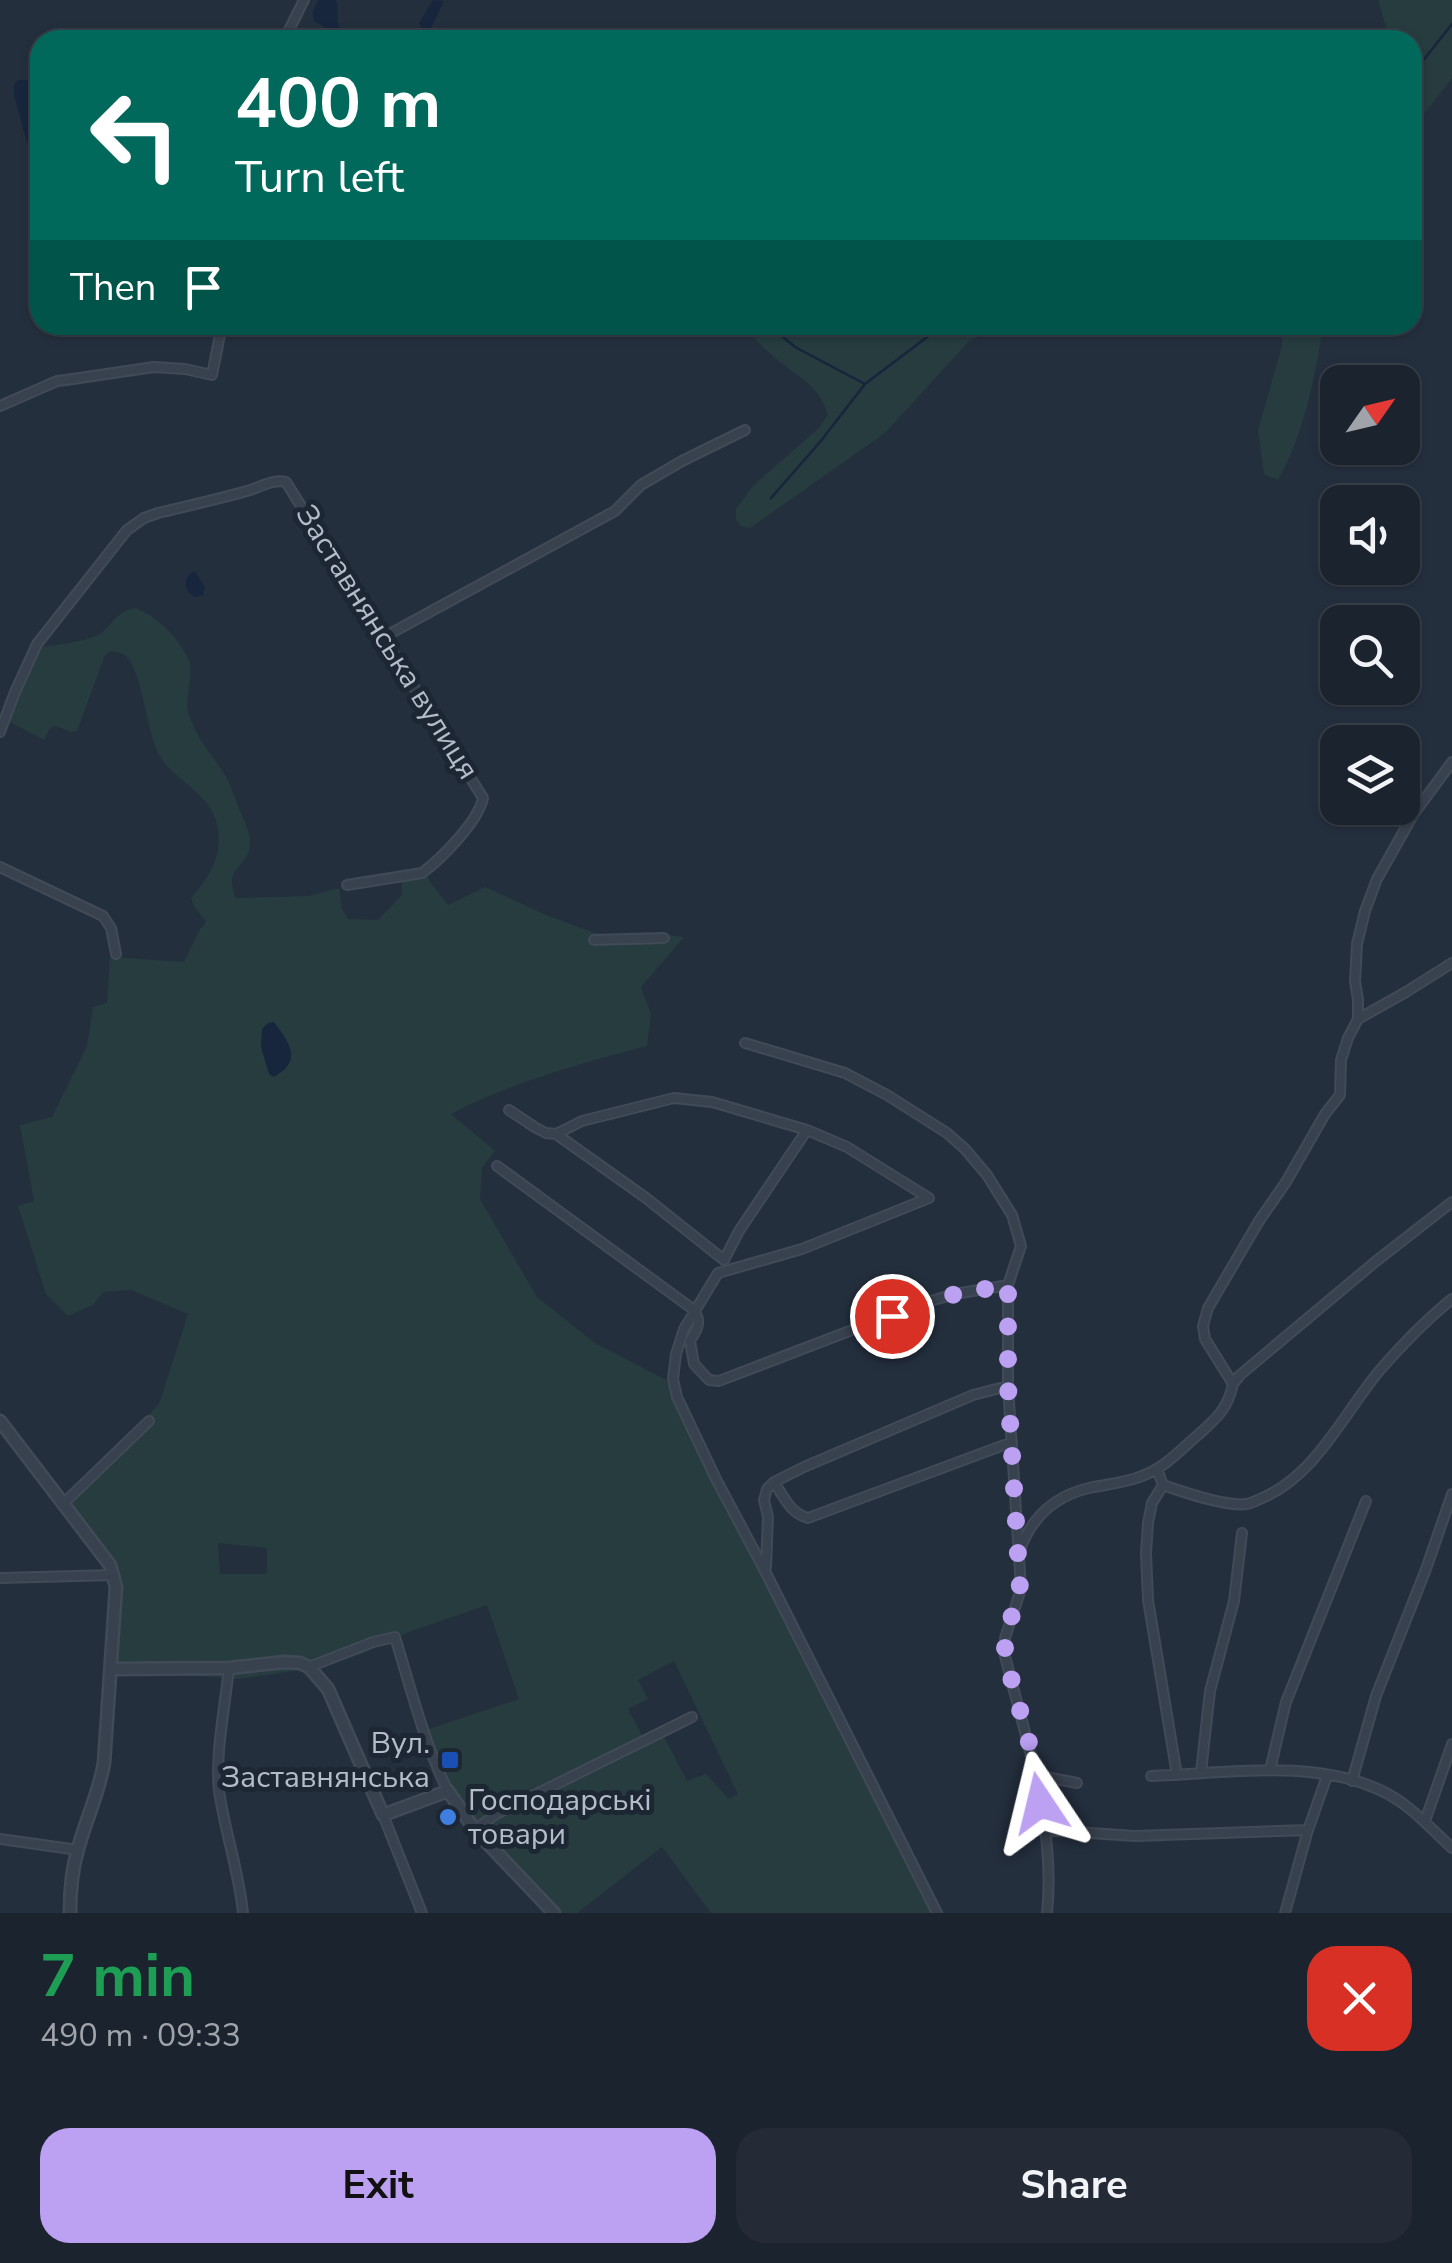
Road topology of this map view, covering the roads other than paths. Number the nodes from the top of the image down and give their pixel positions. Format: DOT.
graph roads {
  1 [pos="304,0"];
  2 [pos="289,30"];
  3 [pos="220,335"];
  4 [pos="0,406"];
  5 [pos="745,430"];
  6 [pos="384,637"];
  7 [pos="0,732"];
  8 [pos="1452,762"];
  9 [pos="0,867"];
  10 [pos="347,886"];
  11 [pos="664,938"];
  12 [pos="594,940"];
  13 [pos="116,954"];
  14 [pos="1452,963"];
  15 [pos="1358,1019"];
  16 [pos="745,1043"];
  17 [pos="509,1110"];
  18 [pos="807,1130"];
  19 [pos="556,1134"];
  20 [pos="497,1166"];
  21 [pos="1452,1202"];
  22 [pos="724,1260"];
  23 [pos="718,1273"];
  24 [pos="1008,1285"];
  25 [pos="1452,1299"];
  26 [pos="694,1310"];
  27 [pos="1234,1384"];
  28 [pos="1008,1386"];
  29 [pos="149,1420"];
  30 [pos="0,1421"];
  31 [pos="1012,1442"];
  32 [pos="1157,1470"];
  33 [pos="774,1482"];
  34 [pos="1163,1486"];
  35 [pos="1452,1494"];
  36 [pos="1366,1501"];
  37 [pos="64,1503"];
  38 [pos="1242,1533"];
  39 [pos="1019,1552"];
  40 [pos="112,1570"];
  41 [pos="766,1572"];
  42 [pos="0,1578"];
  43 [pos="229,1668"];
  44 [pos="309,1668"];
  45 [pos="111,1669"];
  46 [pos="692,1717"];
  47 [pos="1452,1744"];
  48 [pos="1270,1770"];
  49 [pos="1201,1772"];
  50 [pos="1036,1775"];
  51 [pos="1178,1775"];
  52 [pos="1151,1776"];
  53 [pos="1326,1776"];
  54 [pos="1352,1780"];
  55 [pos="1077,1784"];
  56 [pos="448,1791"];
  57 [pos="384,1815"];
  58 [pos="1425,1821"];
  59 [pos="475,1830"];
  60 [pos="1044,1830"];
  61 [pos="1308,1830"];
  62 [pos="0,1839"];
  63 [pos="1452,1848"];
  64 [pos="78,1850"];
  65 [pos="70,1913"];
  66 [pos="243,1913"];
  67 [pos="422,1913"];
  68 [pos="554,1913"];
  69 [pos="937,1913"];
  70 [pos="1047,1913"];
  71 [pos="1285,1913"];
  1 -- 2 [label="street"];
  3 -- 4 [label="street"];
  5 -- 6 [label="street"];
  6 -- 7 [label="street, Заставнянська вулиця"];
  6 -- 10 [label="street, Заставнянська вулиця"];
  8 -- 15 [label="street"];
  9 -- 13 [label="street"];
  11 -- 12 [label="street"];
  14 -- 15 [label="street"];
  15 -- 27 [label="street"];
  16 -- 24 [label="street"];
  17 -- 19 [label="street"];
  18 -- 19 [label="street"];
  18 -- 22 [label="street"];
  18 -- 23 [label="street"];
  19 -- 22 [label="street"];
  20 -- 26 [label="street"];
  21 -- 27 [label="street"];
  22 -- 23 [label="street"];
  23 -- 26 [label="street"];
  24 -- 26 [label="street"];
  24 -- 28 [label="street"];
  25 -- 34 [label="street"];
  26 -- 41 [label="street"];
  27 -- 32 [label="street"];
  28 -- 31 [label="street"];
  28 -- 33 [label="street"];
  29 -- 37 [label="street"];
  30 -- 37 [label="street"];
  31 -- 33 [label="street"];
  31 -- 39 [label="street"];
  32 -- 34 [label="street"];
  32 -- 39 [label="street"];
  33 -- 41 [label="street"];
  34 -- 51 [label="street"];
  35 -- 54 [label="street"];
  36 -- 48 [label="street"];
  37 -- 40 [label="street"];
  38 -- 49 [label="street"];
  39 -- 50 [label="street"];
  40 -- 42 [label="street"];
  40 -- 45 [label="street"];
  41 -- 69 [label="street"];
  43 -- 44 [label="street"];
  43 -- 45 [label="street"];
  43 -- 66 [label="street"];
  44 -- 56 [label="street"];
  44 -- 57 [label="street"];
  45 -- 64 [label="street"];
  46 -- 59 [label="street"];
  47 -- 58 [label="street"];
  48 -- 49 [label="street"];
  48 -- 53 [label="street"];
  49 -- 51 [label="street"];
  50 -- 55 [label="street"];
  50 -- 60 [label="street"];
  51 -- 52 [label="street"];
  53 -- 54 [label="street"];
  53 -- 61 [label="street"];
  54 -- 58 [label="street"];
  56 -- 57 [label="street"];
  56 -- 59 [label="street"];
  57 -- 67 [label="street"];
  58 -- 63 [label="street"];
  59 -- 68 [label="street"];
  60 -- 61 [label="street"];
  60 -- 70 [label="street"];
  61 -- 71 [label="street"];
  62 -- 64 [label="street"];
  64 -- 65 [label="street"];
}
